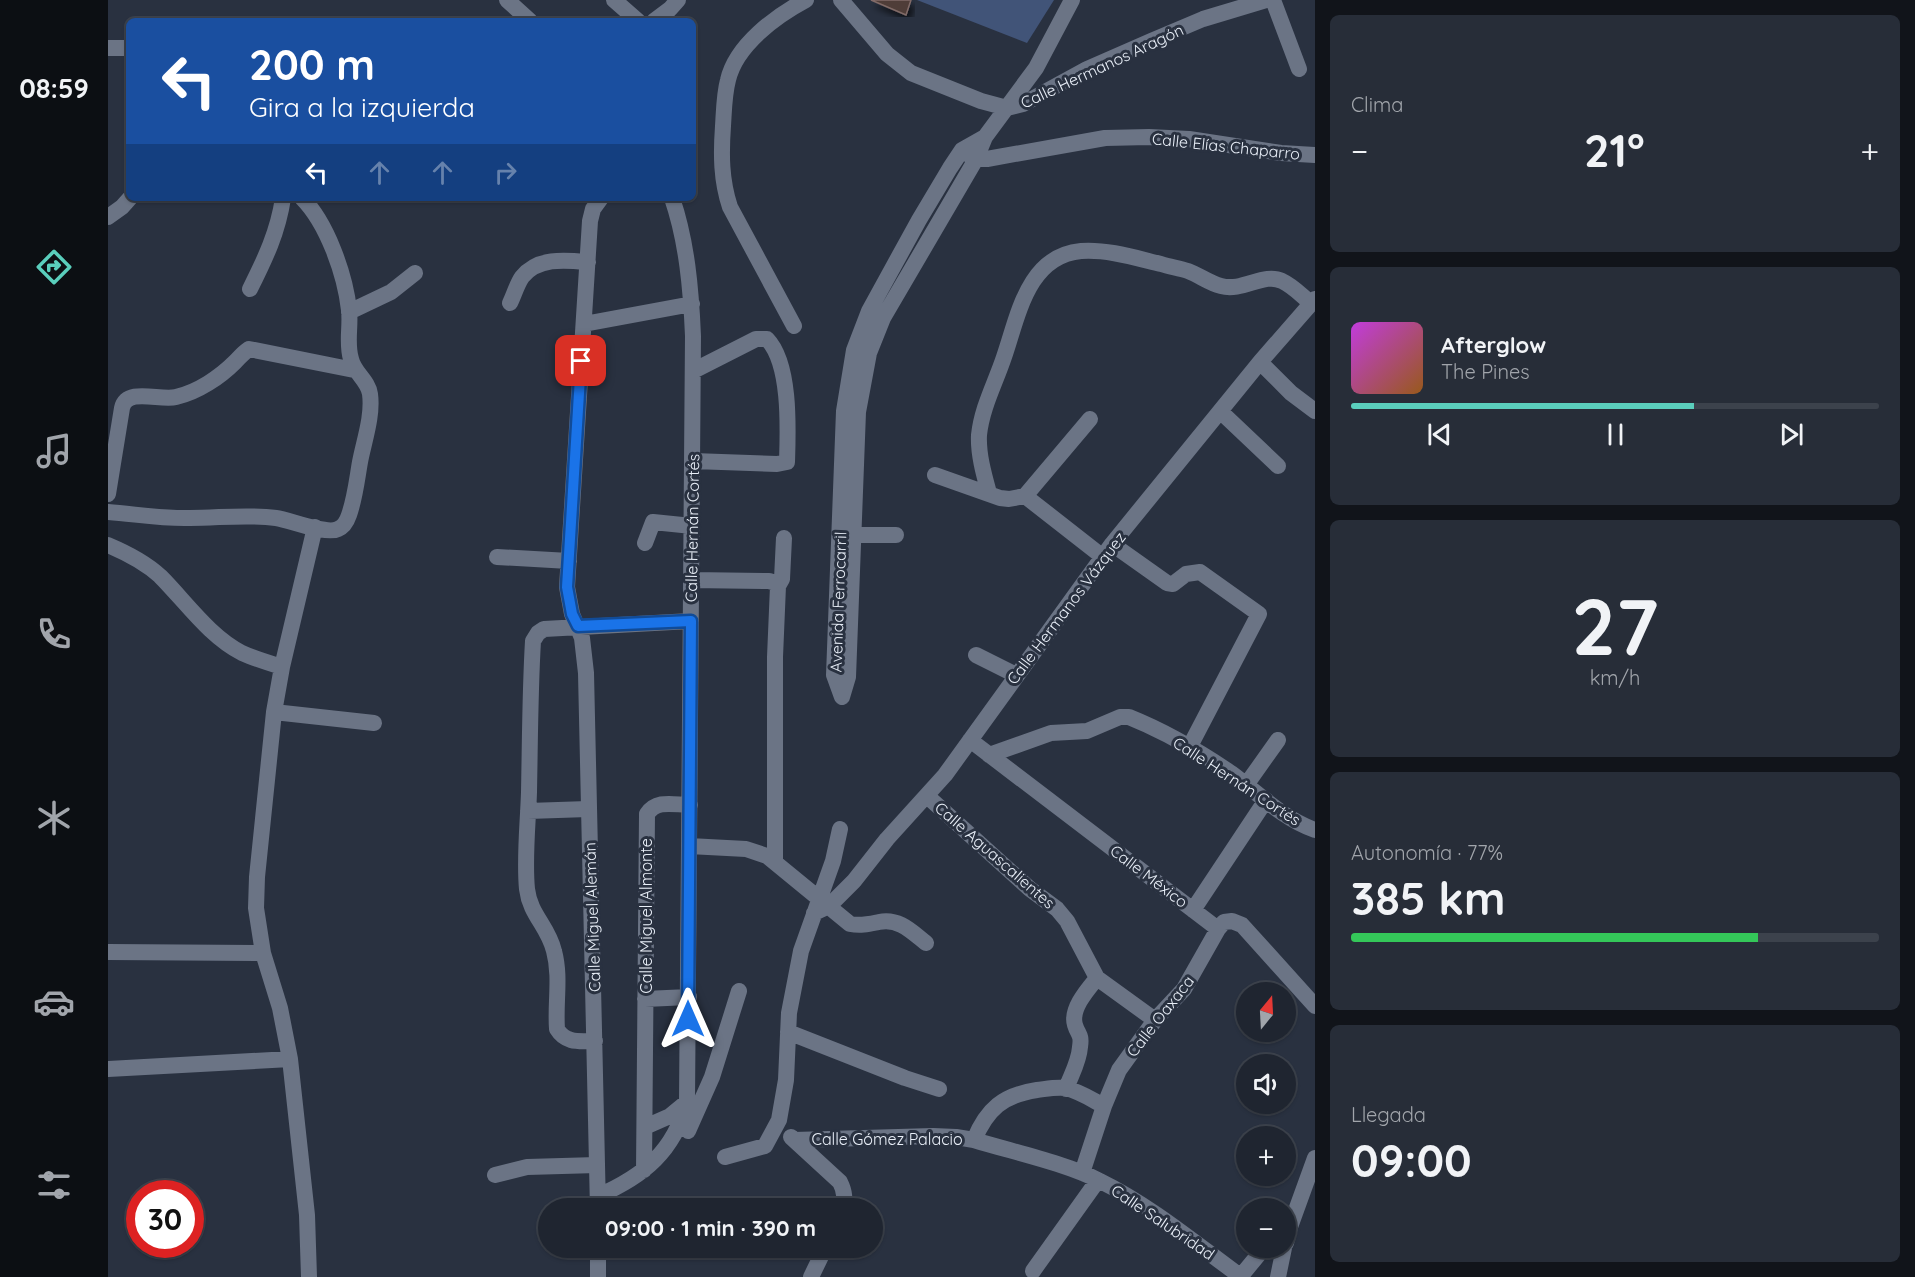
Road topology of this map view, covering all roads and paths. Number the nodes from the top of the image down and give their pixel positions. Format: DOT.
graph roads {
  1 [pos="507,0"];
  2 [pos="614,0"];
  3 [pos="678,0"];
  4 [pos="806,0"];
  5 [pos="840,0"];
  6 [pos="1072,0"];
  7 [pos="1266,0"];
  8 [pos="1273,0"];
  9 [pos="527,18"];
  10 [pos="635,18"];
  11 [pos="658,18"];
  12 [pos="108,48"];
  13 [pos="126,48"];
  14 [pos="1299,69"];
  15 [pos="1007,108"];
  16 [pos="969,155"];
  17 [pos="1315,155"];
  18 [pos="127,201"];
  19 [pos="282,201"];
  20 [pos="305,201"];
  21 [pos="599,201"];
  22 [pos="673,201"];
  23 [pos="108,217"];
  24 [pos="588,262"];
  25 [pos="415,273"];
  26 [pos="250,289"];
  27 [pos="1313,301"];
  28 [pos="510,303"];
  29 [pos="692,304"];
  30 [pos="349,312"];
  31 [pos="584,324"];
  32 [pos="794,326"];
  33 [pos="1260,362"];
  34 [pos="354,370"];
  35 [pos="693,371"];
  36 [pos="1220,411"];
  37 [pos="1315,411"];
  38 [pos="1090,419"];
  39 [pos="113,427"];
  40 [pos="693,461"];
  41 [pos="1278,466"];
  42 [pos="935,475"];
  43 [pos="989,493"];
  44 [pos="108,494"];
  45 [pos="1024,496"];
  46 [pos="108,512"];
  47 [pos="692,526"];
  48 [pos="315,528"];
  49 [pos="847,535"];
  50 [pos="896,535"];
  51 [pos="784,538"];
  52 [pos="645,543"];
  53 [pos="108,546"];
  54 [pos="1108,551"];
  55 [pos="497,557"];
  56 [pos="569,561"];
  57 [pos="691,580"];
  58 [pos="778,586"];
  59 [pos="691,621"];
  60 [pos="578,626"];
  61 [pos="976,655"];
  62 [pos="282,667"];
  63 [pos="1016,675"];
  64 [pos="274,712"];
  65 [pos="374,723"];
  66 [pos="970,740"];
  67 [pos="1278,740"];
  68 [pos="1189,748"];
  69 [pos="989,755"];
  70 [pos="1246,785"];
  71 [pos="927,796"];
  72 [pos="1266,800"];
  73 [pos="690,805"];
  74 [pos="588,808"];
  75 [pos="528,811"];
  76 [pos="840,829"];
  77 [pos="1315,830"];
  78 [pos="689,846"];
  79 [pos="775,862"];
  80 [pos="821,906"];
  81 [pos="1193,910"];
  82 [pos="1218,928"];
  83 [pos="926,943"];
  84 [pos="108,952"];
  85 [pos="263,953"];
  86 [pos="1097,978"];
  87 [pos="739,991"];
  88 [pos="689,997"];
  89 [pos="645,999"];
  90 [pos="1315,1006"];
  91 [pos="1155,1020"];
  92 [pos="788,1032"];
  93 [pos="595,1041"];
  94 [pos="290,1059"];
  95 [pos="108,1068"];
  96 [pos="712,1077"];
  97 [pos="688,1083"];
  98 [pos="939,1089"];
  99 [pos="1066,1089"];
  100 [pos="687,1102"];
  101 [pos="1104,1106"];
  102 [pos="779,1120"];
  103 [pos="645,1127"];
  104 [pos="687,1132"];
  105 [pos="794,1140"];
  106 [pos="974,1140"];
  107 [pos="725,1157"];
  108 [pos="1315,1158"];
  109 [pos="597,1165"];
  110 [pos="644,1170"];
  111 [pos="1082,1173"];
  112 [pos="495,1175"];
  113 [pos="1098,1180"];
  114 [pos="598,1198"];
  115 [pos="604,1198"];
  116 [pos="845,1198"];
  117 [pos="1296,1207"];
  118 [pos="598,1258"];
  119 [pos="820,1258"];
  120 [pos="1256,1258"];
  121 [pos="1282,1258"];
  122 [pos="1033,1271"];
  123 [pos="812,1276"];
  124 [pos="309,1277"];
  125 [pos="597,1277"];
  126 [pos="1240,1277"];
  127 [pos="1278,1277"];
  1 -- 9 [label="street"];
  2 -- 10 [label="street"];
  3 -- 11 [label="street"];
  4 -- 32 [label="street"];
  5 -- 15 [label="street"];
  6 -- 15 [label="street, Avenida Ferrocarril"];
  7 -- 15 [label="street, Calle Hermanos Aragón"];
  8 -- 14 [label="street"];
  12 -- 13 [label="street"];
  15 -- 16 [label="street, Avenida Ferrocarril"];
  16 -- 17 [label="street, Calle Elías Chaparro"];
  16 -- 49 [label="street, Avenida Ferrocarril"];
  18 -- 23 [label="street"];
  19 -- 26 [label="street"];
  20 -- 30 [label="street"];
  21 -- 24 [label="street, Calle Miguel Alemán"];
  22 -- 29 [label="street, Calle Hernán Cortés"];
  24 -- 28 [label="street"];
  24 -- 31 [label="street, Calle Miguel Alemán"];
  25 -- 30 [label="street"];
  27 -- 33 [label="street, Calle Hermanos Vázquez"];
  27 -- 43 [label="street"];
  29 -- 31 [label="street"];
  29 -- 35 [label="street, Calle Hernán Cortés"];
  30 -- 34 [label="street"];
  31 -- 56 [label="street, Calle Miguel Alemán"];
  33 -- 36 [label="street, Calle Hermanos Vázquez"];
  33 -- 37 [label="street"];
  34 -- 39 [label="street"];
  34 -- 48 [label="street"];
  35 -- 40 [label="street, Calle Hernán Cortés"];
  35 -- 40 [label="street"];
  36 -- 41 [label="street"];
  36 -- 54 [label="street, Calle Hermanos Vázquez"];
  38 -- 45 [label="street"];
  39 -- 44 [label="street"];
  40 -- 47 [label="street, Calle Hernán Cortés"];
  42 -- 43 [label="street"];
  43 -- 45 [label="street"];
  45 -- 54 [label="street"];
  46 -- 48 [label="street"];
  47 -- 52 [label="street"];
  47 -- 57 [label="street, Calle Hernán Cortés"];
  48 -- 62 [label="street"];
  49 -- 49 [label="street, Avenida Ferrocarril"];
  49 -- 50 [label="street"];
  51 -- 58 [label="street"];
  53 -- 62 [label="street"];
  54 -- 63 [label="street, Calle Hermanos Vázquez"];
  54 -- 68 [label="street"];
  55 -- 56 [label="street"];
  56 -- 60 [label="street, Calle Miguel Alemán"];
  57 -- 58 [label="street"];
  57 -- 59 [label="street, Calle Hernán Cortés"];
  58 -- 79 [label="street"];
  59 -- 60 [label="street"];
  59 -- 73 [label="street, Calle Hernán Cortés"];
  60 -- 74 [label="street, Calle Miguel Alemán"];
  60 -- 75 [label="street"];
  61 -- 63 [label="street"];
  62 -- 64 [label="street"];
  63 -- 66 [label="street, Calle Hermanos Vázquez"];
  64 -- 65 [label="street"];
  64 -- 85 [label="street"];
  66 -- 69 [label="street, Calle México"];
  66 -- 71 [label="street, Calle Hermanos Vázquez"];
  67 -- 70 [label="street"];
  68 -- 69 [label="street, Calle Hernán Cortés"];
  68 -- 70 [label="street, Calle Hernán Cortés"];
  69 -- 81 [label="street, Calle México"];
  70 -- 72 [label="street, Calle Hernán Cortés"];
  71 -- 80 [label="street, Calle Hermanos Vázquez"];
  71 -- 86 [label="street, Calle Aguascalientes"];
  72 -- 77 [label="street, Calle Hernán Cortés"];
  72 -- 81 [label="street"];
  73 -- 78 [label="street, Calle Hernán Cortés"];
  73 -- 89 [label="street, Calle Miguel Almonte"];
  74 -- 75 [label="street"];
  74 -- 93 [label="street, Calle Miguel Alemán"];
  75 -- 93 [label="street"];
  76 -- 80 [label="street"];
  78 -- 79 [label="street"];
  78 -- 88 [label="street, Calle Hernán Cortés"];
  79 -- 80 [label="street"];
  80 -- 83 [label="street"];
  80 -- 92 [label="street, Calle Hermanos Vázquez"];
  81 -- 82 [label="street, Calle México"];
  82 -- 90 [label="street"];
  82 -- 91 [label="street, Calle Oaxaca"];
  84 -- 85 [label="street"];
  85 -- 94 [label="street"];
  86 -- 91 [label="street, Calle Aguascalientes"];
  86 -- 99 [label="street"];
  87 -- 96 [label="street"];
  88 -- 89 [label="street"];
  88 -- 97 [label="street, Calle Hernán Cortés"];
  89 -- 103 [label="street, Calle Miguel Almonte"];
  91 -- 101 [label="street, Calle Oaxaca"];
  92 -- 98 [label="street"];
  92 -- 102 [label="street, Calle Hermanos Vázquez"];
  93 -- 109 [label="street, Calle Miguel Alemán"];
  94 -- 95 [label="street"];
  94 -- 124 [label="street"];
  96 -- 97 [label="street"];
  96 -- 104 [label="street"];
  97 -- 100 [label="street, Calle Hernán Cortés"];
  99 -- 101 [label="street"];
  99 -- 106 [label="street"];
  100 -- 103 [label="street"];
  100 -- 110 [label="street, Calle Hernán Cortés"];
  101 -- 111 [label="street, Calle Oaxaca"];
  102 -- 105 [label="street"];
  102 -- 107 [label="street, Calle Hermanos Vázquez"];
  103 -- 110 [label="street, Calle Miguel Almonte"];
  105 -- 106 [label="street, Calle Gómez Palacio"];
  105 -- 116 [label="street"];
  106 -- 111 [label="street, Calle Gómez Palacio"];
  108 -- 117 [label="street"];
  109 -- 112 [label="street"];
  109 -- 114 [label="street, Calle Miguel Alemán"];
  110 -- 115 [label="street, Calle Hernán Cortés"];
  111 -- 113 [label="street, Calle Salubridad"];
  113 -- 122 [label="street"];
  113 -- 126 [label="street, Calle Salubridad"];
  118 -- 125 [label="street"];
  119 -- 123 [label="street"];
  120 -- 126 [label="street"];
  121 -- 127 [label="street"];
}
